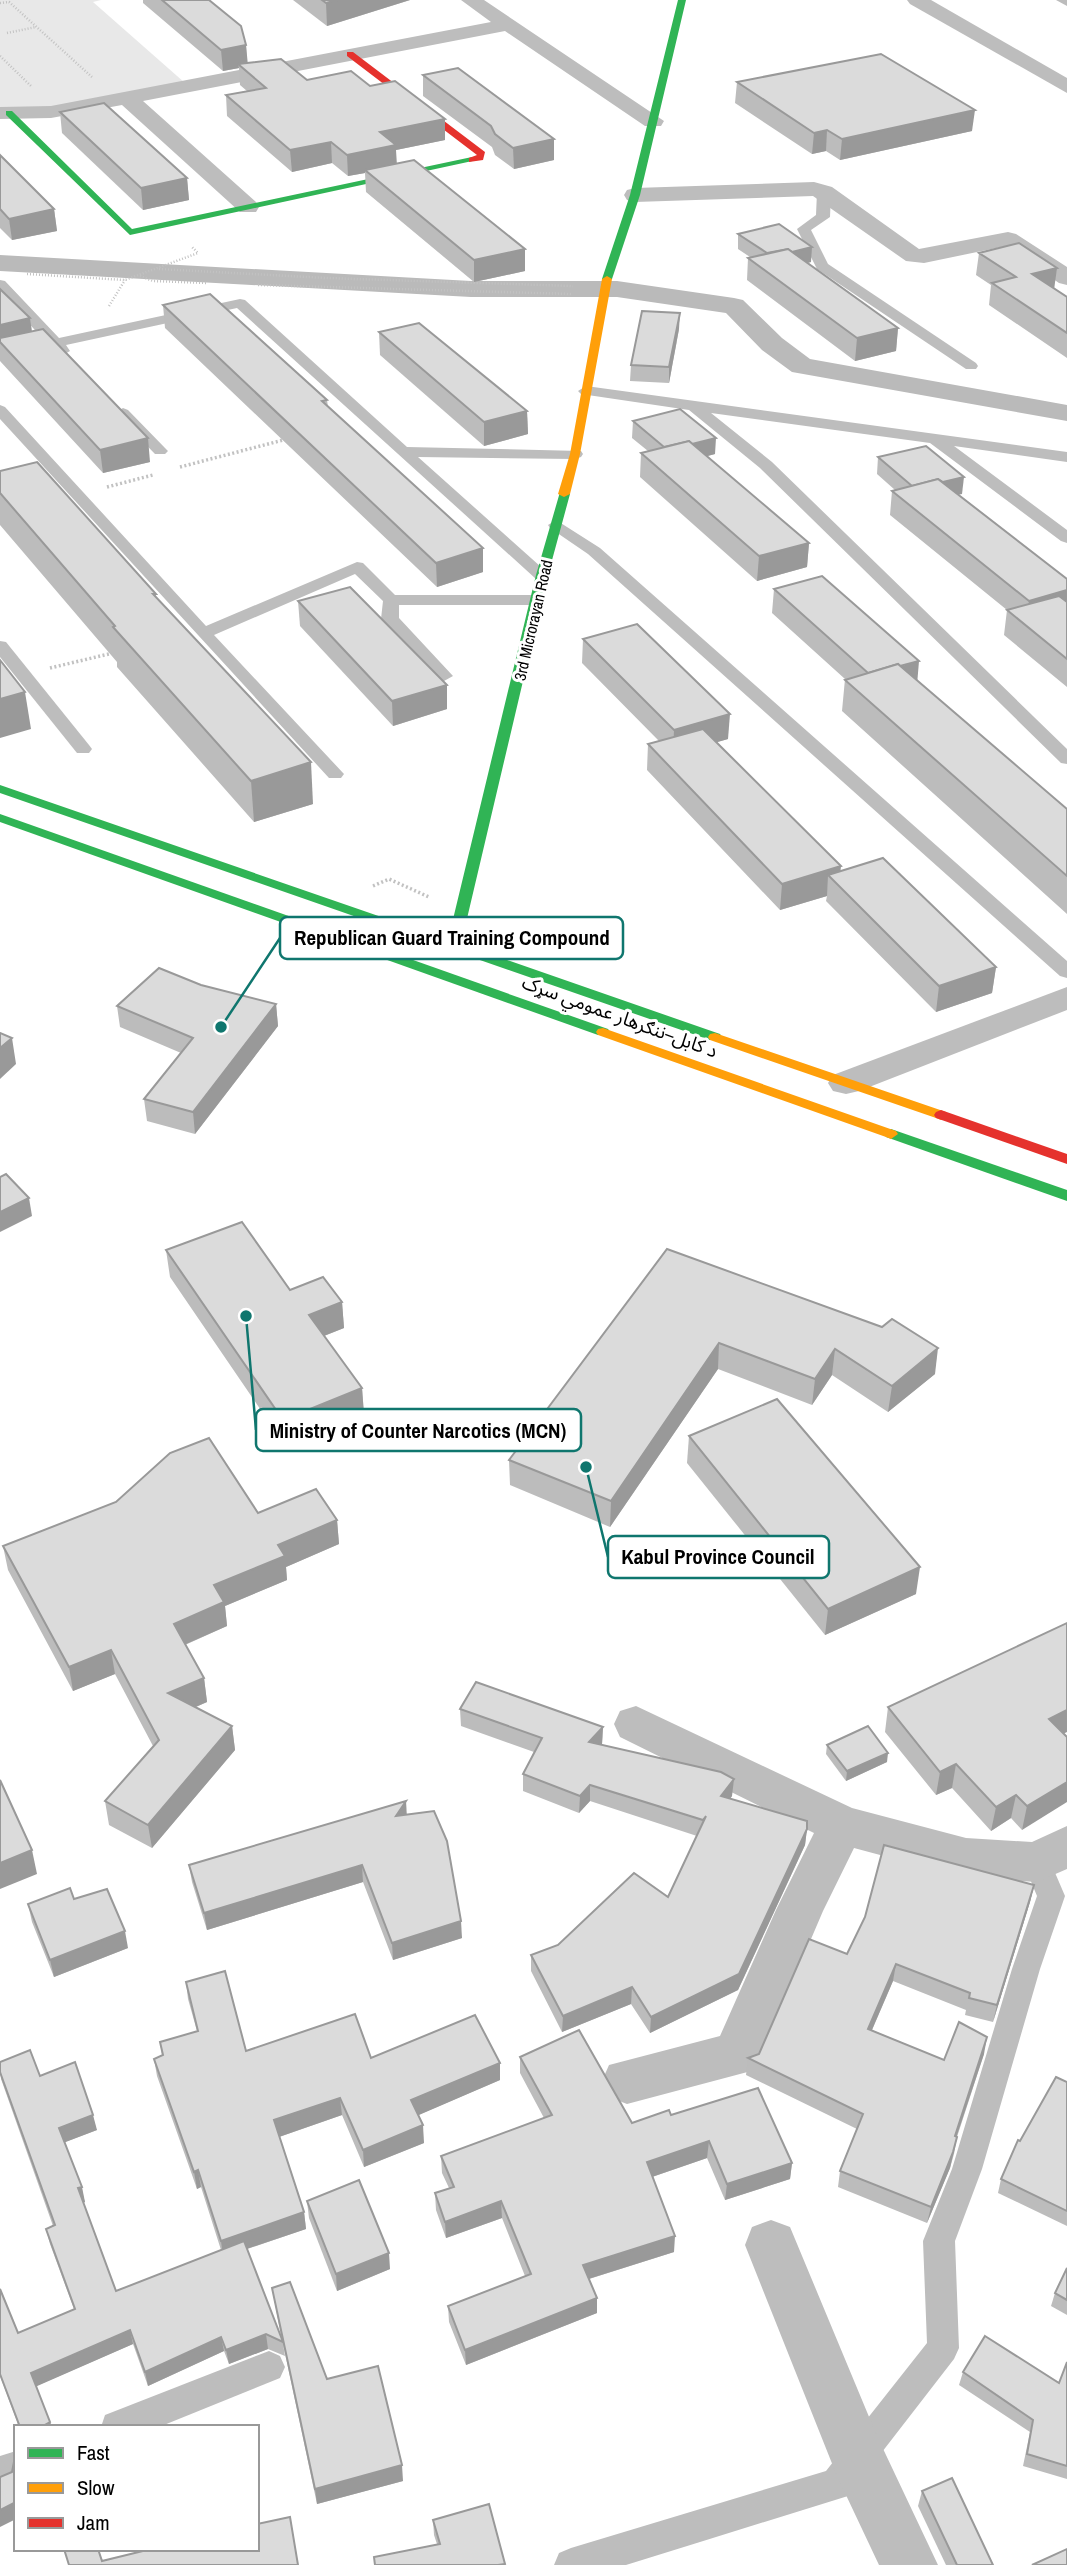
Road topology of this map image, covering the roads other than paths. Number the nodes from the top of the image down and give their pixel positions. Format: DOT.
graph roads {
  1 [pos="471,0"];
  2 [pos="682,0"];
  3 [pos="917,0"];
  4 [pos="507,25"];
  5 [pos="350,54"];
  6 [pos="1067,88"];
  7 [pos="127,97"];
  8 [pos="4,113"];
  9 [pos="653,121"];
  10 [pos="824,192"];
  11 [pos="635,195"];
  12 [pos="247,207"];
  13 [pos="1067,278"];
  14 [pos="0,284"];
  15 [pos="57,345"];
  16 [pos="0,355"];
  17 [pos="76,364"];
  18 [pos="971,366"];
  19 [pos="586,391"];
  20 [pos="113,402"];
  21 [pos="691,404"];
  22 [pos="0,410"];
  23 [pos="932,437"];
  24 [pos="160,451"];
  25 [pos="403,452"];
  26 [pos="575,454"];
  27 [pos="1067,457"];
  28 [pos="556,525"];
  29 [pos="1067,538"];
  30 [pos="542,575"];
  31 [pos="391,600"];
  32 [pos="538,600"];
  33 [pos="203,633"];
  34 [pos="0,646"];
  35 [pos="444,676"];
  36 [pos="83,749"];
  37 [pos="1067,759"];
  38 [pos="335,774"];
  39 [pos="0,789"];
  40 [pos="0,818"];
  41 [pos="454,944"];
  42 [pos="1067,972"];
  43 [pos="1067,998"];
  44 [pos="846,1083"];
  45 [pos="1067,1159"];
  46 [pos="1067,1196"];
  47 [pos="636,1724"];
  48 [pos="842,1825"];
  49 [pos="1052,1854"];
  50 [pos="627,2081"];
  51 [pos="771,2245"];
  52 [pos="270,2367"];
  53 [pos="122,2425"];
  54 [pos="857,2456"];
  55 [pos="572,2565"];
  56 [pos="909,2565"];
  1 -- 4 [label="street"];
  2 -- 9 [label="main road, 3rd Microrayan Road"];
  3 -- 6 [label="street"];
  4 -- 5 [label="street"];
  4 -- 9 [label="street"];
  5 -- 7 [label="street"];
  5 -- 12 [label="main road"];
  7 -- 8 [label="street"];
  7 -- 12 [label="street"];
  8 -- 12 [label="main road"];
  9 -- 11 [label="main road, 3rd Microrayan Road"];
  10 -- 11 [label="street"];
  10 -- 13 [label="street"];
  10 -- 18 [label="lane"];
  11 -- 19 [label="main road, 3rd Microrayan Road"];
  14 -- 15 [label="lane"];
  15 -- 16 [label="lane"];
  15 -- 17 [label="lane"];
  15 -- 25 [label="lane"];
  19 -- 21 [label="lane"];
  19 -- 26 [label="main road, 3rd Microrayan Road"];
  20 -- 24 [label="lane"];
  21 -- 23 [label="lane"];
  21 -- 37 [label="lane"];
  22 -- 33 [label="lane"];
  23 -- 27 [label="lane"];
  23 -- 29 [label="lane"];
  25 -- 26 [label="lane"];
  25 -- 30 [label="lane"];
  26 -- 28 [label="main road, 3rd Microrayan Road"];
  28 -- 30 [label="main road, 3rd Microrayan Road"];
  28 -- 42 [label="lane"];
  30 -- 32 [label="main road, 3rd Microrayan Road"];
  31 -- 32 [label="lane"];
  31 -- 33 [label="lane"];
  31 -- 35 [label="lane"];
  32 -- 41 [label="main road, 3rd Microrayan Road"];
  33 -- 38 [label="lane"];
  34 -- 36 [label="lane"];
  39 -- 41 [label="main road, د کابل–ننګرهار عمومي سړک"];
  40 -- 46 [label="main road, د کابل–ننګرهار عمومي سړک"];
  41 -- 44 [label="main road, د کابل–ننګرهار عمومي سړک"];
  43 -- 44 [label="street"];
  44 -- 45 [label="main road, د کابل–ننګرهار عمومي سړک"];
  47 -- 48 [label="street"];
  48 -- 49 [label="street"];
  48 -- 50 [label="street"];
  49 -- 54 [label="lane"];
  51 -- 54 [label="street"];
  52 -- 53 [label="lane"];
  54 -- 55 [label="lane"];
  54 -- 56 [label="street"];
}
